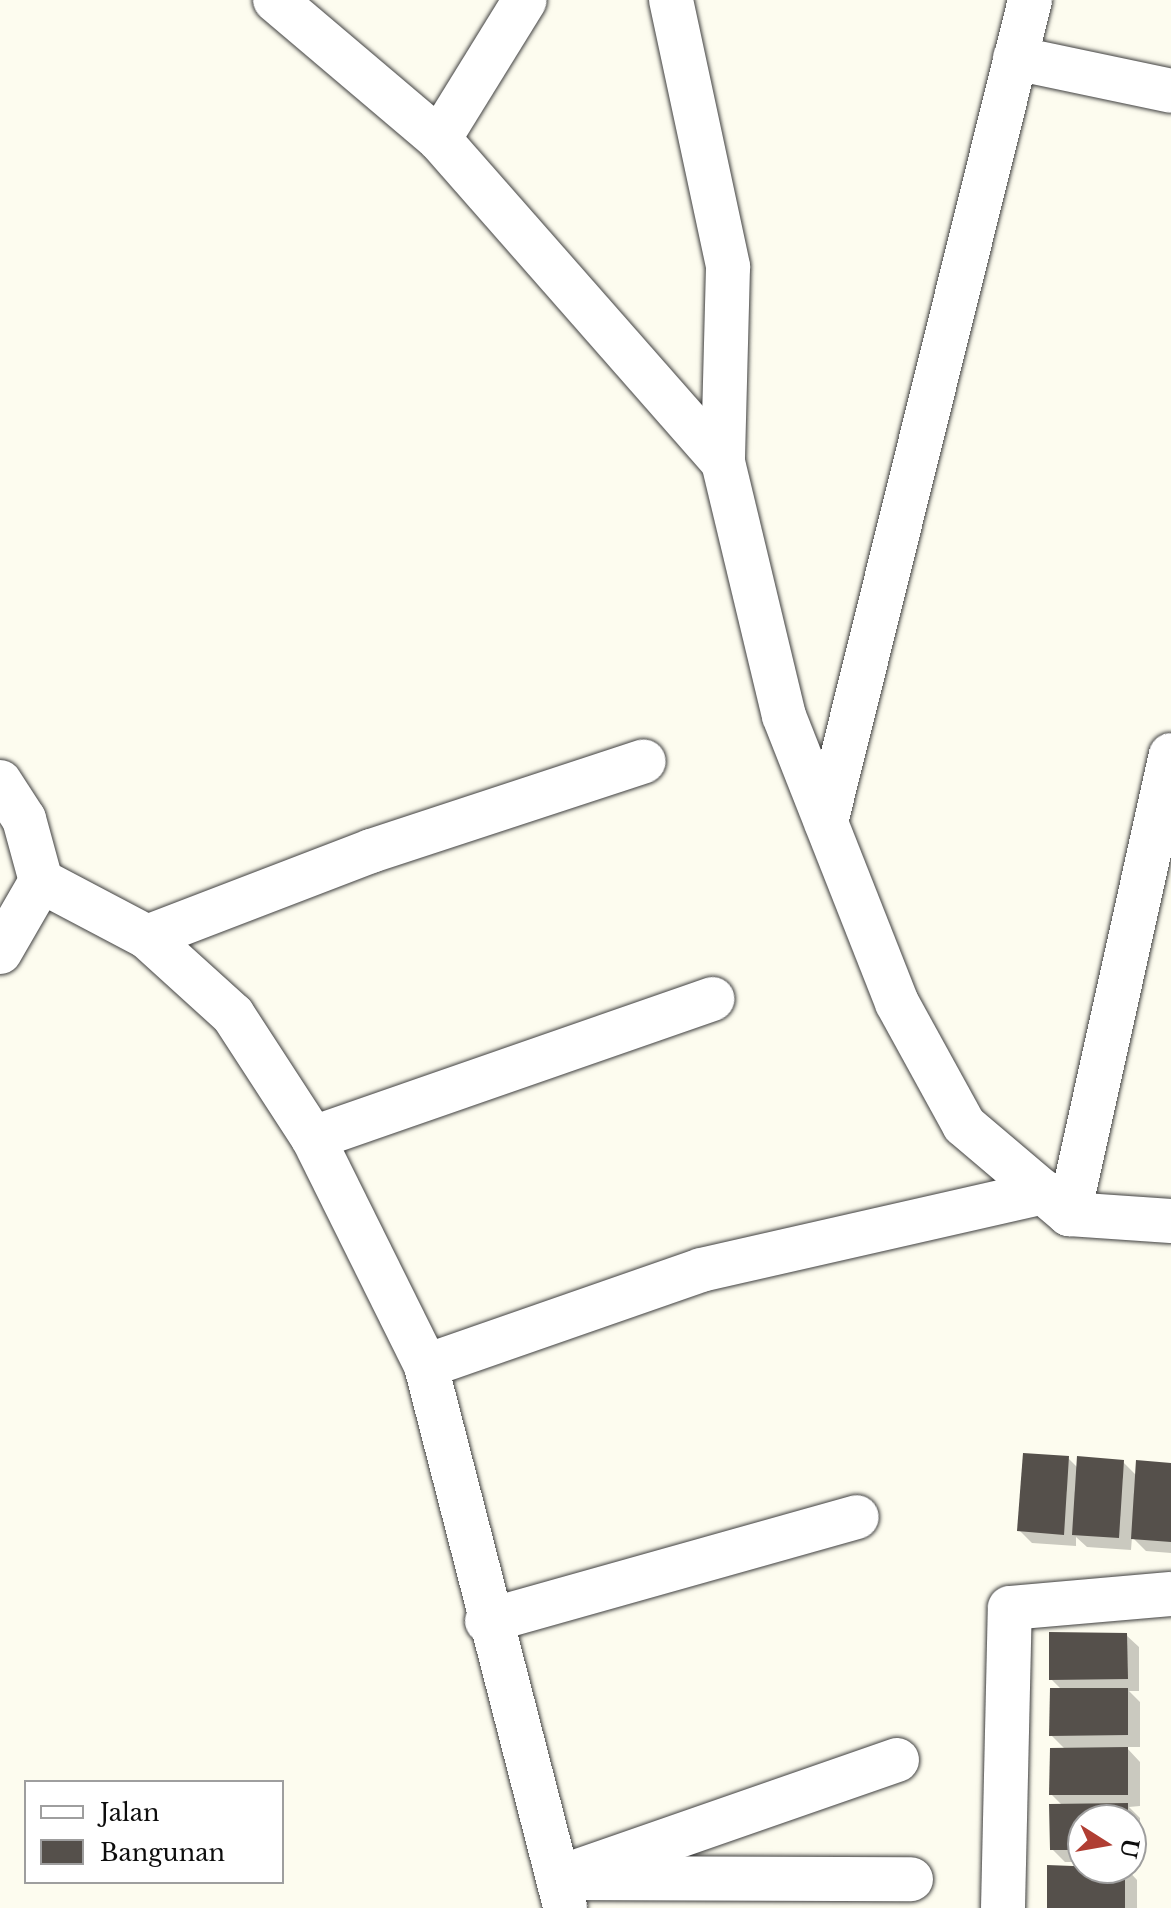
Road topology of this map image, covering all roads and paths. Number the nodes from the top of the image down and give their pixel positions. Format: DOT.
graph roads {
  1 [pos="275,0"];
  2 [pos="525,0"];
  3 [pos="671,0"];
  4 [pos="1030,0"];
  5 [pos="1015,58"];
  6 [pos="1171,91"];
  7 [pos="439,139"];
  8 [pos="723,462"];
  9 [pos="1171,755"];
  10 [pos="644,761"];
  11 [pos="0,782"];
  12 [pos="826,822"];
  13 [pos="41,881"];
  14 [pos="147,937"];
  15 [pos="0,952"];
  16 [pos="712,999"];
  17 [pos="313,1138"];
  18 [pos="1056,1203"];
  19 [pos="1171,1221"];
  20 [pos="426,1366"];
  21 [pos="857,1517"];
  22 [pos="1171,1594"];
  23 [pos="487,1621"];
  24 [pos="897,1760"];
  25 [pos="911,1879"];
  26 [pos="562,1893"];
  27 [pos="1003,1908"];
  1 -- 7 [label="street"];
  2 -- 7 [label="street"];
  3 -- 8 [label="street"];
  4 -- 5 [label="street"];
  5 -- 6 [label="street"];
  5 -- 12 [label="street"];
  7 -- 8 [label="street"];
  8 -- 12 [label="street"];
  9 -- 18 [label="street"];
  10 -- 14 [label="street"];
  11 -- 13 [label="street"];
  12 -- 18 [label="street"];
  13 -- 14 [label="street"];
  13 -- 15 [label="street"];
  14 -- 17 [label="street"];
  16 -- 17 [label="street"];
  17 -- 20 [label="street"];
  18 -- 19 [label="street"];
  18 -- 20 [label="street"];
  20 -- 23 [label="street"];
  21 -- 23 [label="street"];
  22 -- 27 [label="street"];
  23 -- 26 [label="street"];
  24 -- 26 [label="street"];
  25 -- 26 [label="street"];
}
